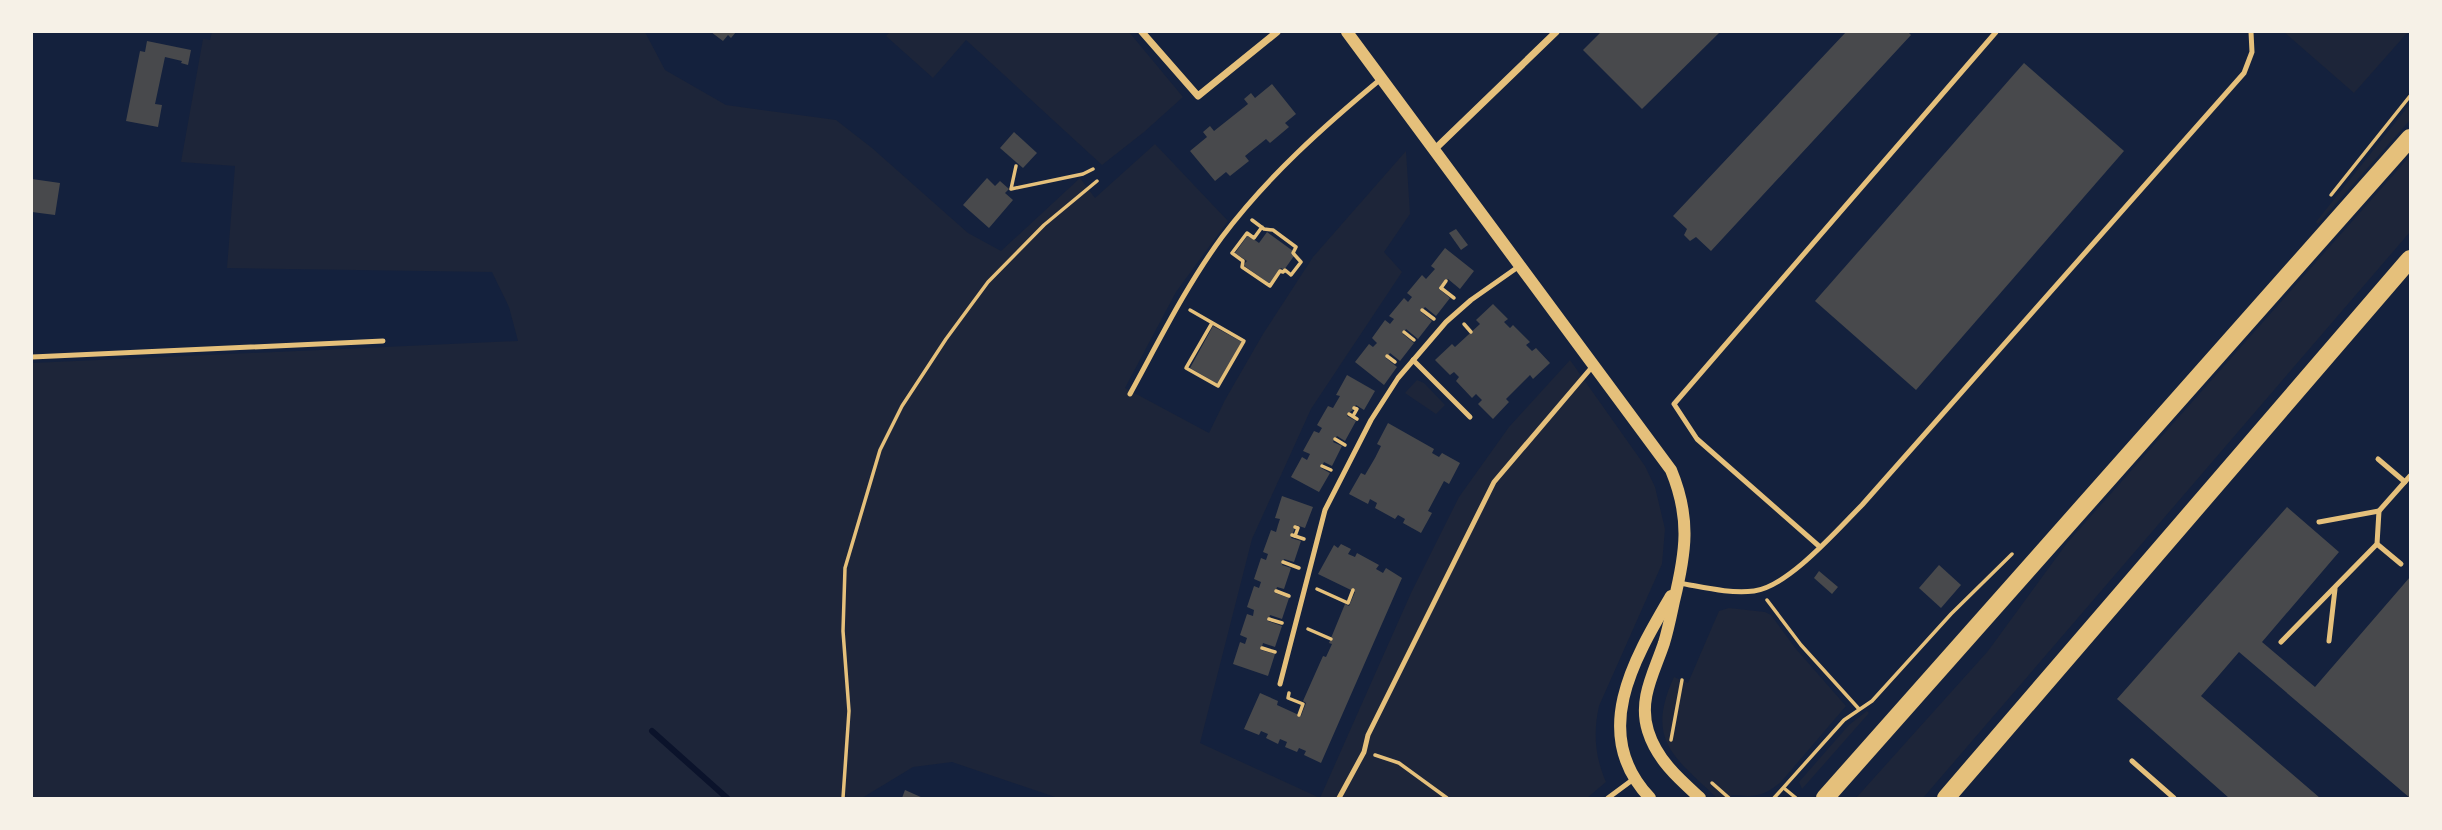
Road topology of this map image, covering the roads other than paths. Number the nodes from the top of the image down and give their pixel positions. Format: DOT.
graph roads {
  1 [pos="1142,32"];
  2 [pos="1277,32"];
  3 [pos="1347,32"];
  4 [pos="1556,32"];
  5 [pos="1996,32"];
  6 [pos="2252,32"];
  7 [pos="1382,78"];
  8 [pos="2410,138"];
  9 [pos="1435,149"];
  10 [pos="2410,259"];
  11 [pos="1521,265"];
  12 [pos="383,341"];
  13 [pos="32,357"];
  14 [pos="1413,360"];
  15 [pos="1595,364"];
  16 [pos="1130,394"];
  17 [pos="1470,416"];
  18 [pos="2378,459"];
  19 [pos="2410,476"];
  20 [pos="2405,482"];
  21 [pos="2379,511"];
  22 [pos="2319,522"];
  23 [pos="2377,544"];
  24 [pos="1820,547"];
  25 [pos="2401,564"];
  26 [pos="1679,583"];
  27 [pos="2335,587"];
  28 [pos="2329,641"];
  29 [pos="2281,642"];
  30 [pos="1280,684"];
  31 [pos="2132,761"];
  32 [pos="1635,778"];
  33 [pos="1339,799"];
  34 [pos="1608,799"];
  35 [pos="1650,799"];
  36 [pos="1700,799"];
  37 [pos="1825,799"];
  38 [pos="1946,799"];
  39 [pos="2174,799"];
  1 -- 2 [label="street"];
  3 -- 7 [label="street"];
  4 -- 9 [label="street"];
  5 -- 24 [label="lane"];
  6 -- 24 [label="lane"];
  7 -- 9 [label="street"];
  7 -- 16 [label="lane"];
  8 -- 37 [label="main road"];
  9 -- 11 [label="street"];
  10 -- 38 [label="main road"];
  11 -- 14 [label="lane"];
  11 -- 15 [label="street"];
  12 -- 13 [label="lane"];
  14 -- 17 [label="lane"];
  14 -- 30 [label="lane"];
  15 -- 26 [label="street"];
  15 -- 33 [label="lane"];
  18 -- 20 [label="lane"];
  19 -- 20 [label="lane"];
  20 -- 21 [label="lane"];
  21 -- 22 [label="lane"];
  21 -- 23 [label="lane"];
  23 -- 25 [label="lane"];
  23 -- 27 [label="lane"];
  24 -- 26 [label="lane"];
  26 -- 32 [label="street"];
  26 -- 36 [label="street"];
  27 -- 28 [label="lane"];
  27 -- 29 [label="lane"];
  31 -- 39 [label="lane"];
  32 -- 34 [label="lane"];
  32 -- 35 [label="street"];
}
